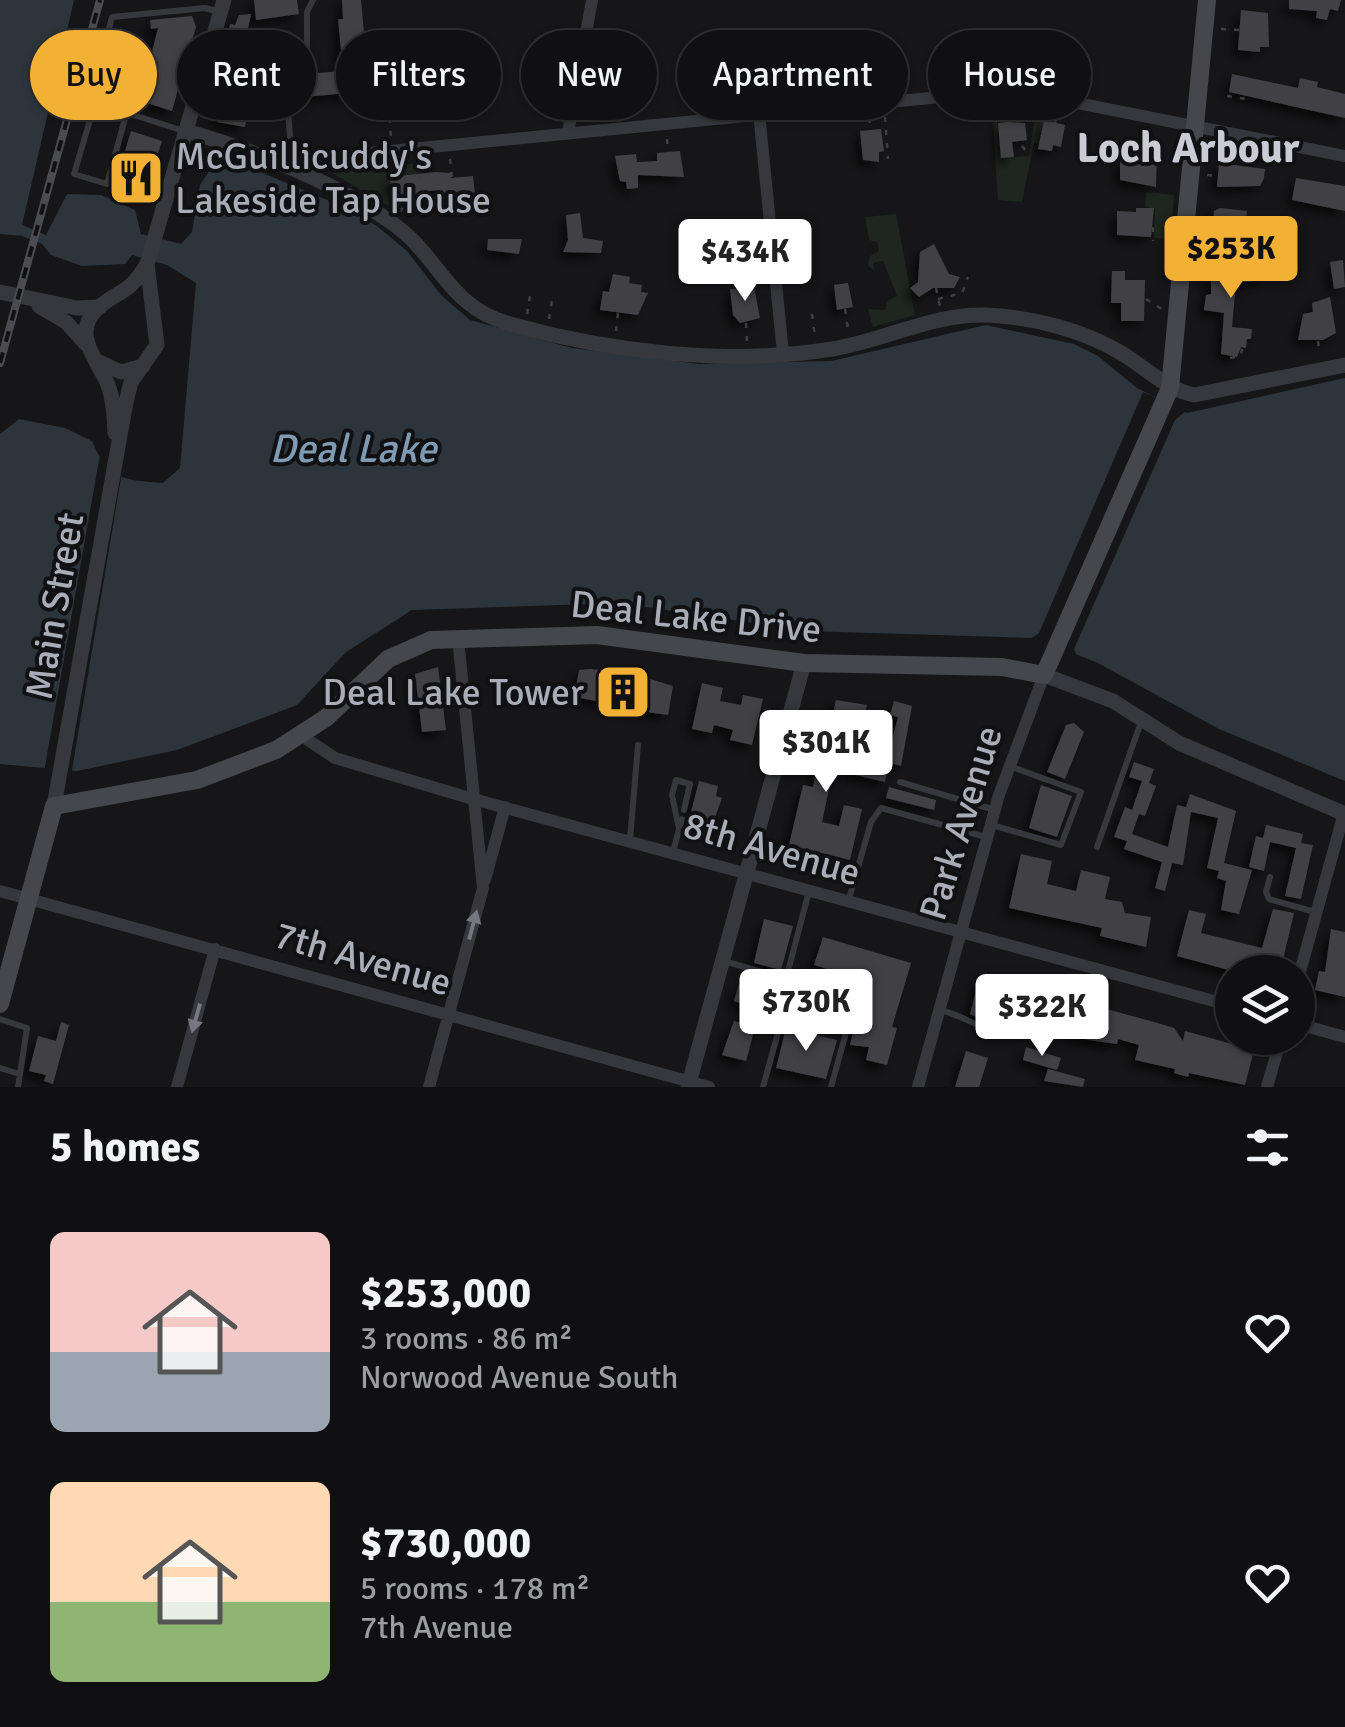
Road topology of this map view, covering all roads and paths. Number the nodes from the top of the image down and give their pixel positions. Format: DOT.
graph roads {
  1 [pos="313,0"];
  2 [pos="592,0"];
  3 [pos="1207,0"];
  4 [pos="223,6"];
  5 [pos="1215,28"];
  6 [pos="109,30"];
  7 [pos="1240,30"];
  8 [pos="1227,96"];
  9 [pos="908,99"];
  10 [pos="1247,99"];
  11 [pos="91,120"];
  12 [pos="124,120"];
  13 [pos="149,120"];
  14 [pos="390,120"];
  15 [pos="692,120"];
  16 [pos="760,120"];
  17 [pos="869,120"];
  18 [pos="884,120"];
  19 [pos="1196,124"];
  20 [pos="870,130"];
  21 [pos="186,131"];
  22 [pos="568,133"];
  23 [pos="1022,146"];
  24 [pos="392,150"];
  25 [pos="1235,150"];
  26 [pos="1026,151"];
  27 [pos="1345,156"];
  28 [pos="450,158"];
  29 [pos="888,159"];
  30 [pos="292,161"];
  31 [pos="272,163"];
  32 [pos="1234,164"];
  33 [pos="419,165"];
  34 [pos="1205,175"];
  35 [pos="1218,176"];
  36 [pos="452,178"];
  37 [pos="422,190"];
  38 [pos="407,201"];
  39 [pos="401,212"];
  40 [pos="1153,226"];
  41 [pos="1153,241"];
  42 [pos="147,264"];
  43 [pos="968,277"];
  44 [pos="936,288"];
  45 [pos="0,292"];
  46 [pos="530,296"];
  47 [pos="1146,299"];
  48 [pos="26,300"];
  49 [pos="552,300"];
  50 [pos="105,304"];
  51 [pos="845,308"];
  52 [pos="1166,311"];
  53 [pos="618,312"];
  54 [pos="812,314"];
  55 [pos="526,316"];
  56 [pos="154,317"];
  57 [pos="549,321"];
  58 [pos="746,323"];
  59 [pos="848,332"];
  60 [pos="616,335"];
  61 [pos="814,336"];
  62 [pos="1318,341"];
  63 [pos="748,344"];
  64 [pos="1242,348"];
  65 [pos="91,353"];
  66 [pos="783,353"];
  67 [pos="1230,358"];
  68 [pos="1321,358"];
  69 [pos="1345,365"];
  70 [pos="142,366"];
  71 [pos="1167,394"];
  72 [pos="116,452"];
  73 [pos="458,638"];
  74 [pos="804,663"];
  75 [pos="1044,675"];
  76 [pos="1142,720"];
  77 [pos="302,736"];
  78 [pos="638,746"];
  79 [pos="1010,766"];
  80 [pos="900,782"];
  81 [pos="473,799"];
  82 [pos="54,806"];
  83 [pos="506,807"];
  84 [pos="1344,813"];
  85 [pos="991,824"];
  86 [pos="679,829"];
  87 [pos="630,841"];
  88 [pos="1098,847"];
  89 [pos="673,853"];
  90 [pos="747,874"];
  91 [pos="1270,877"];
  92 [pos="482,888"];
  93 [pos="0,891"];
  94 [pos="808,891"];
  95 [pos="30,899"];
  96 [pos="848,902"];
  97 [pos="1316,912"];
  98 [pos="961,932"];
  99 [pos="216,950"];
  100 [pos="7,955"];
  101 [pos="1304,955"];
  102 [pos="722,960"];
  103 [pos="0,1001"];
  104 [pos="1215,1001"];
  105 [pos="940,1010"];
  106 [pos="449,1015"];
  107 [pos="0,1019"];
  108 [pos="1315,1029"];
  109 [pos="1002,1034"];
  110 [pos="1345,1037"];
  111 [pos="1276,1055"];
  112 [pos="0,1068"];
  113 [pos="20,1074"];
  114 [pos="688,1084"];
  115 [pos="18,1087"];
  116 [pos="177,1087"];
  117 [pos="429,1087"];
  118 [pos="708,1087"];
  119 [pos="763,1087"];
  120 [pos="831,1087"];
  121 [pos="918,1087"];
  122 [pos="1267,1087"];
  1 -- 30 [label="lane"];
  2 -- 22 [label="street"];
  3 -- 19 [label="main road, Park Avenue"];
  4 -- 6 [label="lane"];
  4 -- 21 [label="street, Main Street"];
  5 -- 7 [label="path"];
  8 -- 10 [label="path"];
  9 -- 19 [label="street"];
  11 -- 12 [label="lane"];
  13 -- 21 [label="lane"];
  14 -- 24 [label="path"];
  15 -- 22 [label="street"];
  16 -- 66 [label="street"];
  17 -- 20 [label="path"];
  18 -- 29 [label="path"];
  19 -- 27 [label="street"];
  19 -- 71 [label="main road, Park Avenue"];
  21 -- 31 [label="street"];
  21 -- 42 [label="street, Main Street"];
  22 -- 24 [label="street"];
  23 -- 26 [label="path"];
  24 -- 30 [label="street"];
  25 -- 32 [label="path"];
  28 -- 36 [label="path"];
  30 -- 31 [label="street"];
  31 -- 66 [label="street"];
  33 -- 37 [label="path"];
  34 -- 35 [label="path"];
  38 -- 39 [label="path"];
  40 -- 41 [label="path"];
  42 -- 50 [label="street, Main Street"];
  42 -- 56 [label="street, Main Street"];
  43 -- 44 [label="path"];
  45 -- 48 [label="street"];
  46 -- 55 [label="path"];
  47 -- 52 [label="path"];
  48 -- 50 [label="street"];
  48 -- 65 [label="street"];
  49 -- 57 [label="path"];
  50 -- 56 [label="street"];
  50 -- 65 [label="street, Main Street"];
  51 -- 59 [label="path"];
  53 -- 60 [label="path"];
  54 -- 61 [label="path"];
  56 -- 70 [label="street, Main Street"];
  58 -- 63 [label="path"];
  62 -- 68 [label="path"];
  64 -- 67 [label="path"];
  65 -- 70 [label="street"];
  65 -- 72 [label="street, Main Street"];
  66 -- 71 [label="street"];
  69 -- 71 [label="street"];
  70 -- 72 [label="street, Main Street"];
  71 -- 75 [label="main road, Park Avenue"];
  72 -- 82 [label="street, Main Street"];
  73 -- 74 [label="main road, Deal Lake Drive"];
  73 -- 77 [label="main road, Deal Lake Drive"];
  73 -- 81 [label="street"];
  74 -- 75 [label="main road, Deal Lake Drive"];
  74 -- 90 [label="street"];
  75 -- 76 [label="street, Deal Lake Drive"];
  75 -- 79 [label="street, Park Avenue"];
  76 -- 84 [label="street, Deal Lake Drive"];
  76 -- 88 [label="lane"];
  77 -- 81 [label="street, 8th Avenue"];
  77 -- 82 [label="main road, Deal Lake Drive"];
  78 -- 87 [label="lane"];
  79 -- 85 [label="street, Park Avenue"];
  79 -- 85 [label="lane"];
  80 -- 85 [label="lane"];
  81 -- 83 [label="street, 8th Avenue"];
  81 -- 92 [label="street"];
  82 -- 95 [label="main road, Main Street"];
  83 -- 87 [label="street, 8th Avenue"];
  83 -- 92 [label="street"];
  84 -- 97 [label="street"];
  85 -- 96 [label="lane"];
  85 -- 98 [label="street, Park Avenue"];
  86 -- 86 [label="lane"];
  86 -- 89 [label="lane"];
  87 -- 89 [label="street, 8th Avenue"];
  89 -- 90 [label="street, 8th Avenue"];
  90 -- 94 [label="street, 8th Avenue"];
  90 -- 102 [label="street"];
  91 -- 97 [label="lane"];
  106 -- 92 [label="street, one-way"];
  93 -- 95 [label="street, 7th Avenue"];
  94 -- 96 [label="street, 8th Avenue"];
  94 -- 102 [label="lane"];
  95 -- 99 [label="street, 7th Avenue"];
  95 -- 100 [label="main road, Main Street"];
  96 -- 98 [label="street, 8th Avenue"];
  97 -- 101 [label="street"];
  98 -- 104 [label="street, 8th Avenue"];
  98 -- 105 [label="street, Park Avenue"];
  99 -- 106 [label="street, 7th Avenue"];
  99 -- 116 [label="street, one-way"];
  100 -- 103 [label="main road, Main Street"];
  102 -- 114 [label="street"];
  105 -- 109 [label="lane"];
  105 -- 121 [label="street, Park Avenue"];
  106 -- 114 [label="street, 7th Avenue"];
  106 -- 117 [label="street"];
  107 -- 113 [label="lane"];
  108 -- 110 [label="street"];
  111 -- 122 [label="street"];
  112 -- 113 [label="lane"];
  113 -- 115 [label="lane"];
  114 -- 118 [label="street, 7th Avenue"];
  119 -- 120 [label="lane"];
}
